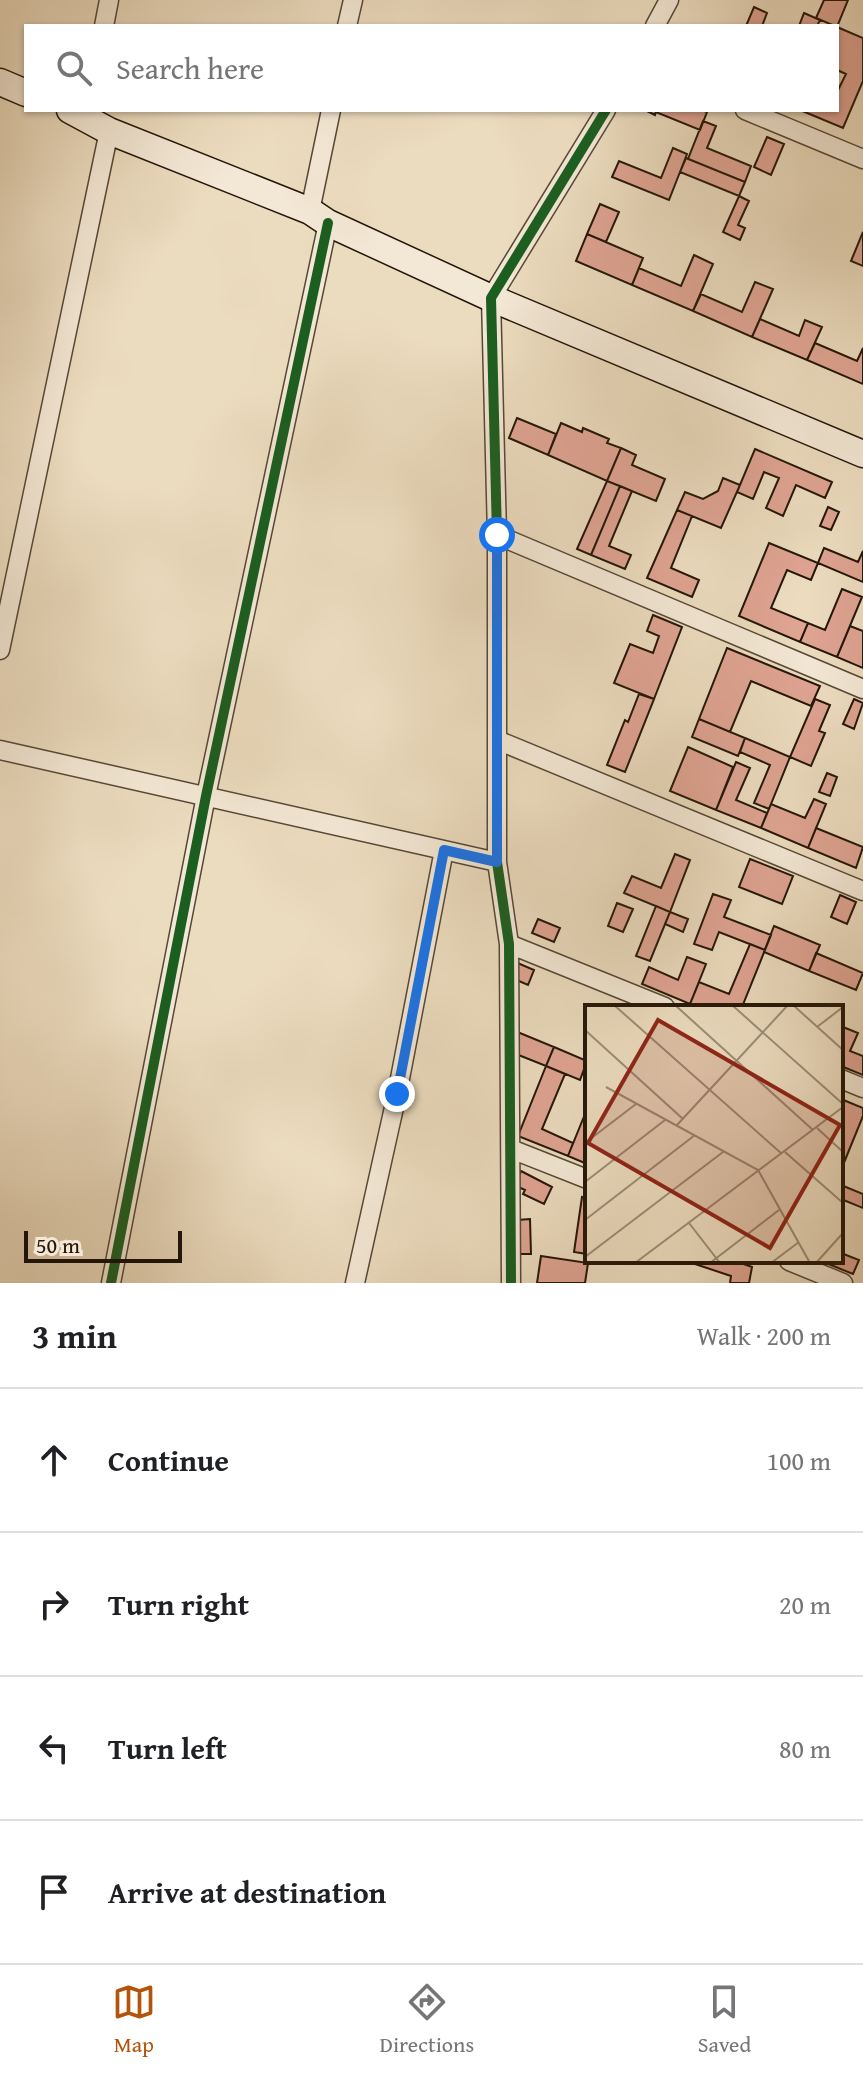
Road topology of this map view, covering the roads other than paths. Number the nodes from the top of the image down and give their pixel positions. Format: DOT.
graph roads {
  1 [pos="109,0"];
  2 [pos="353,0"];
  3 [pos="669,0"];
  4 [pos="104,24"];
  5 [pos="347,24"];
  6 [pos="656,24"];
  7 [pos="0,82"];
  8 [pos="24,92"];
  9 [pos="80,112"];
  10 [pos="331,112"];
  11 [pos="605,112"];
  12 [pos="750,112"];
  13 [pos="109,131"];
  14 [pos="863,159"];
  15 [pos="319,217"];
  16 [pos="491,298"];
  17 [pos="863,454"];
  18 [pos="497,535"];
  19 [pos="0,650"];
  20 [pos="863,689"];
  21 [pos="497,740"];
  22 [pos="0,750"];
  23 [pos="206,796"];
  24 [pos="444,850"];
  25 [pos="497,862"];
  26 [pos="863,891"];
  27 [pos="509,944"];
  28 [pos="660,1005"];
  29 [pos="843,1080"];
  30 [pos="863,1088"];
  31 [pos="511,1149"];
  32 [pos="585,1178"];
  33 [pos="794,1263"];
  34 [pos="111,1283"];
  35 [pos="355,1283"];
  36 [pos="511,1283"];
  37 [pos="843,1283"];
  1 -- 4 [label="street"];
  2 -- 5 [label="street"];
  3 -- 6 [label="street"];
  7 -- 8 [label="street"];
  9 -- 13 [label="street"];
  10 -- 15 [label="street"];
  11 -- 16 [label="street"];
  12 -- 14 [label="street"];
  13 -- 15 [label="street"];
  13 -- 19 [label="street"];
  15 -- 16 [label="street"];
  15 -- 23 [label="street"];
  16 -- 17 [label="street"];
  16 -- 18 [label="street"];
  18 -- 20 [label="street"];
  18 -- 21 [label="street"];
  21 -- 25 [label="street"];
  21 -- 26 [label="street"];
  22 -- 23 [label="street"];
  23 -- 24 [label="street"];
  23 -- 34 [label="street"];
  24 -- 25 [label="street"];
  24 -- 35 [label="street"];
  25 -- 27 [label="street"];
  27 -- 28 [label="street"];
  27 -- 31 [label="street"];
  29 -- 30 [label="street"];
  31 -- 32 [label="street"];
  31 -- 36 [label="street"];
  33 -- 37 [label="street"];
}
